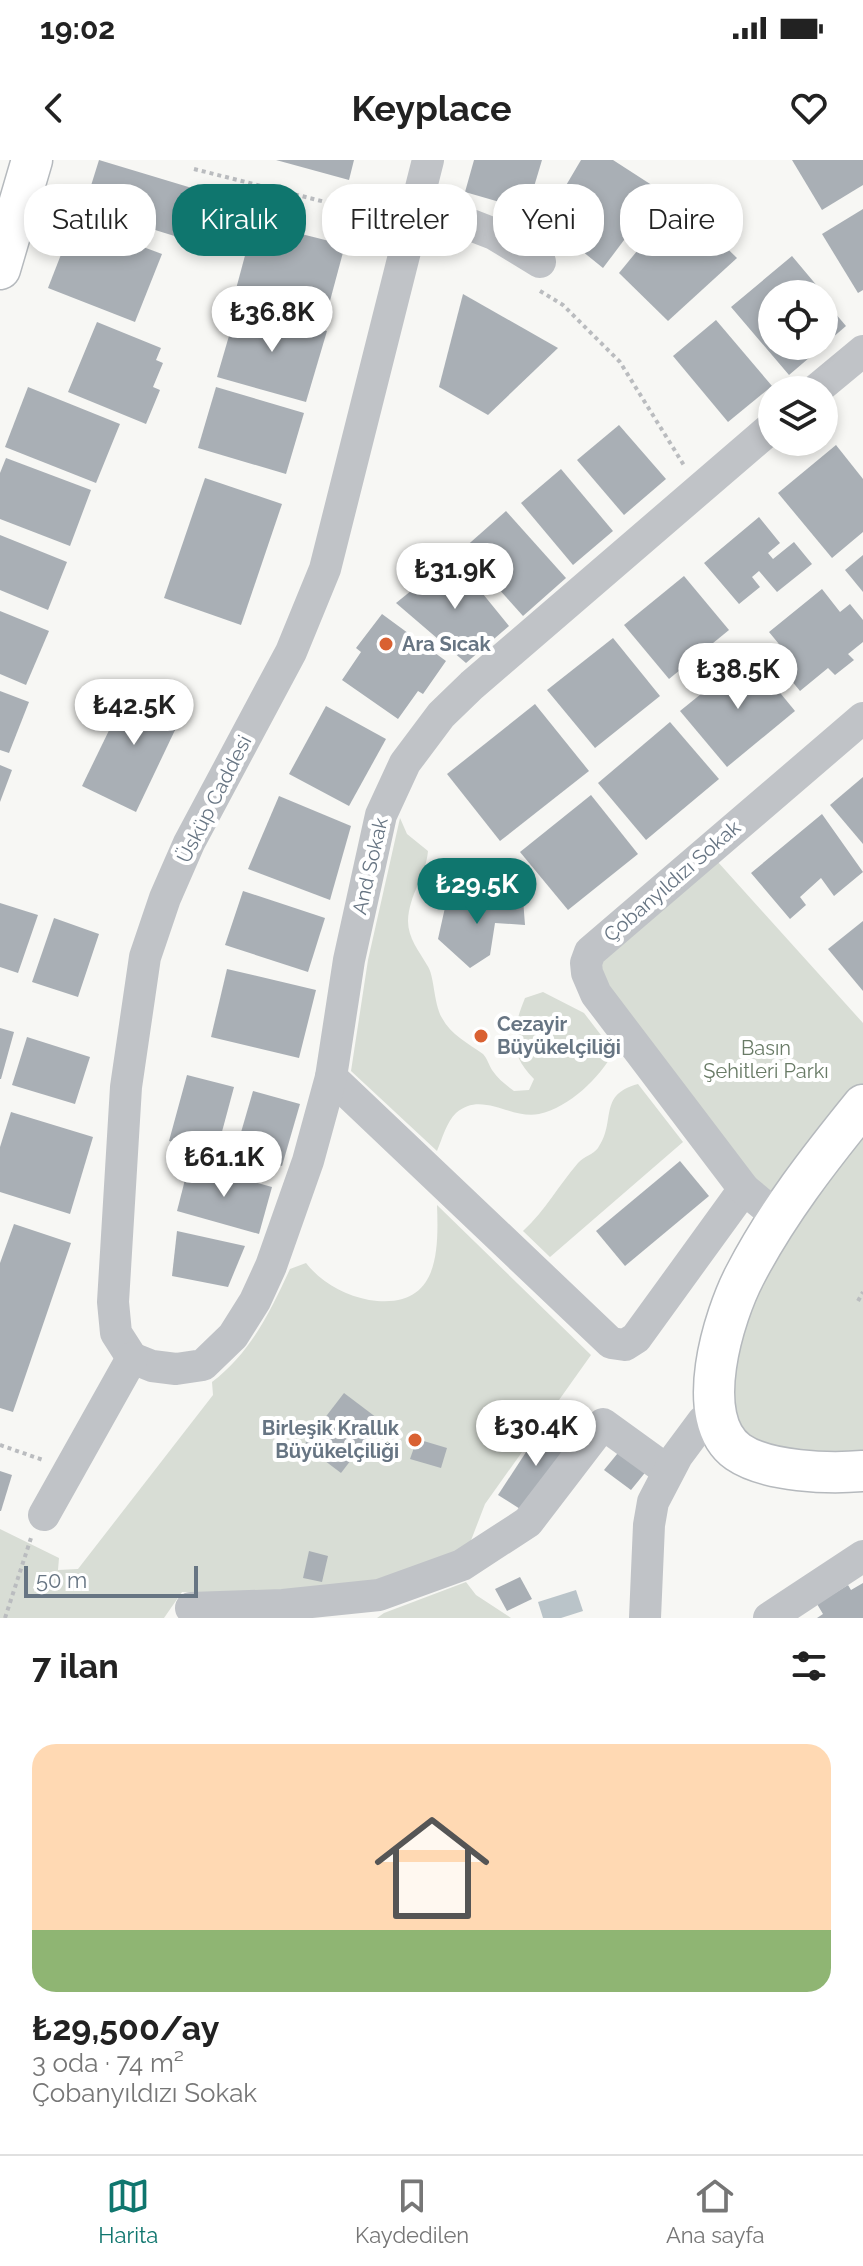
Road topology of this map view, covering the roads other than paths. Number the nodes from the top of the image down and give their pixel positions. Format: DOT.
graph roads {
  1 [pos="32,160"];
  2 [pos="428,160"];
  3 [pos="422,184"];
  4 [pos="477,230"];
  5 [pos="403,256"];
  6 [pos="0,269"];
  7 [pos="538,275"];
  8 [pos="863,351"];
  9 [pos="833,376"];
  10 [pos="758,439"];
  11 [pos="863,718"];
  12 [pos="331,1077"];
  13 [pos="863,1105"];
  14 [pos="744,1189"];
  15 [pos="779,1218"];
  16 [pos="132,1358"];
  17 [pos="715,1414"];
  18 [pos="668,1471"];
  19 [pos="863,1471"];
  20 [pos="44,1515"];
  21 [pos="863,1556"];
  22 [pos="191,1608"];
  23 [pos="645,1618"];
  24 [pos="769,1618"];
  1 -- 6 [label="main road"];
  2 -- 3 [label="street, Üsküp Caddesi"];
  4 -- 7 [label="street"];
  5 -- 16 [label="street, Üsküp Caddesi"];
  8 -- 9 [label="street"];
  10 -- 12 [label="street, And Sokak"];
  11 -- 14 [label="street, Çobanyıldızı Sokak"];
  12 -- 14 [label="street"];
  12 -- 16 [label="street, And Sokak"];
  13 -- 15 [label="main road"];
  14 -- 15 [label="street, Çobanyıldızı Sokak"];
  15 -- 17 [label="main road"];
  16 -- 20 [label="street"];
  17 -- 18 [label="street"];
  17 -- 19 [label="main road"];
  18 -- 22 [label="street"];
  18 -- 23 [label="street"];
  21 -- 24 [label="street"];
}
